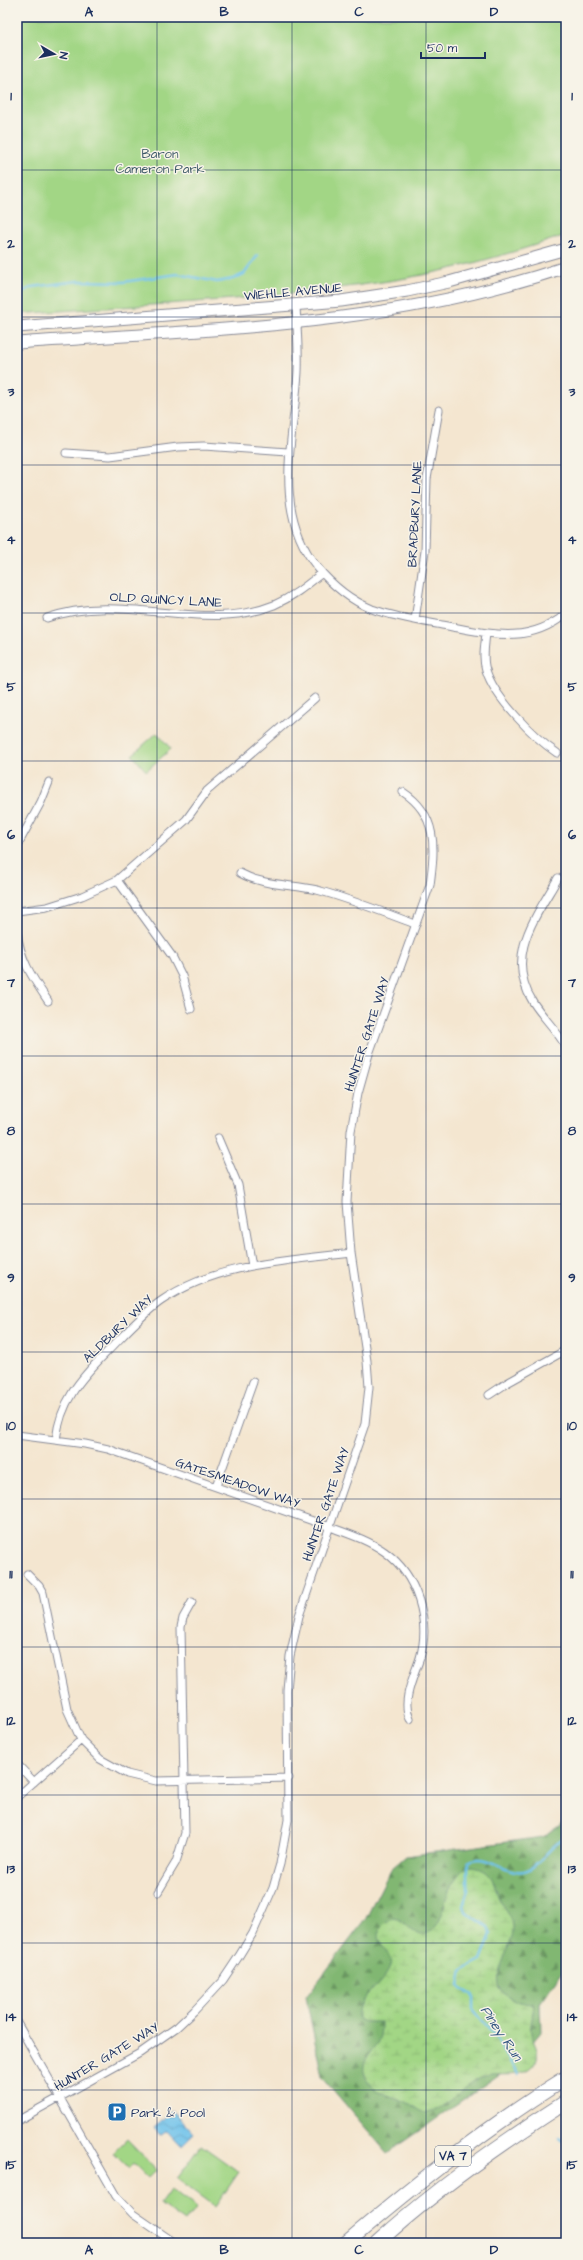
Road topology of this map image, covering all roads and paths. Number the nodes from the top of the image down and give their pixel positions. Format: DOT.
graph roads {
  1 [pos="566,249"];
  2 [pos="566,267"];
  3 [pos="296,306"];
  4 [pos="297,322"];
  5 [pos="17,327"];
  6 [pos="17,344"];
  7 [pos="439,410"];
  8 [pos="288,452"];
  9 [pos="66,453"];
  10 [pos="322,572"];
  11 [pos="566,614"];
  12 [pos="47,618"];
  13 [pos="415,620"];
  14 [pos="486,633"];
  15 [pos="315,698"];
  16 [pos="557,753"];
  17 [pos="49,782"];
  18 [pos="403,792"];
  19 [pos="17,846"];
  20 [pos="240,873"];
  21 [pos="558,878"];
  22 [pos="117,880"];
  23 [pos="17,911"];
  24 [pos="415,924"];
  25 [pos="17,931"];
  26 [pos="48,1001"];
  27 [pos="191,1009"];
  28 [pos="566,1046"];
  29 [pos="218,1138"];
  30 [pos="351,1253"];
  31 [pos="252,1266"];
  32 [pos="566,1350"];
  33 [pos="253,1382"];
  34 [pos="489,1395"];
  35 [pos="17,1435"];
  36 [pos="56,1440"];
  37 [pos="216,1486"];
  38 [pos="330,1527"];
  39 [pos="27,1574"];
  40 [pos="192,1602"];
  41 [pos="410,1719"];
  42 [pos="80,1740"];
  43 [pos="17,1764"];
  44 [pos="289,1778"];
  45 [pos="184,1781"];
  46 [pos="34,1782"];
  47 [pos="17,1797"];
  48 [pos="158,1892"];
  49 [pos="17,2023"];
  50 [pos="20,2036"];
  51 [pos="566,2078"];
  52 [pos="58,2098"];
  53 [pos="566,2102"];
  54 [pos="17,2121"];
  55 [pos="175,2243"];
  56 [pos="346,2243"];
  57 [pos="377,2243"];
  1 -- 3 [label="main road, WIEHLE AVENUE"];
  2 -- 4 [label="main road"];
  3 -- 4 [label="street"];
  3 -- 5 [label="main road, WIEHLE AVENUE"];
  4 -- 6 [label="main road"];
  4 -- 8 [label="street"];
  7 -- 13 [label="street, BRADBURY LANE"];
  8 -- 9 [label="street"];
  8 -- 10 [label="street"];
  10 -- 12 [label="street, OLD QUINCY LANE"];
  10 -- 13 [label="street"];
  11 -- 14 [label="street"];
  13 -- 14 [label="street"];
  14 -- 16 [label="street"];
  15 -- 22 [label="street"];
  17 -- 19 [label="street"];
  18 -- 24 [label="street, HUNTER GATE WAY"];
  20 -- 24 [label="street"];
  21 -- 28 [label="street"];
  22 -- 23 [label="street"];
  22 -- 27 [label="street"];
  24 -- 30 [label="street, HUNTER GATE WAY"];
  25 -- 26 [label="street"];
  29 -- 31 [label="street"];
  30 -- 31 [label="street, ALDBURY WAY"];
  30 -- 38 [label="street, HUNTER GATE WAY"];
  31 -- 36 [label="street, ALDBURY WAY"];
  32 -- 34 [label="street"];
  33 -- 37 [label="street"];
  35 -- 36 [label="street, GATESMEADOW WAY"];
  36 -- 37 [label="street, GATESMEADOW WAY"];
  37 -- 38 [label="street, GATESMEADOW WAY"];
  38 -- 41 [label="street, GATESMEADOW WAY"];
  38 -- 44 [label="street, HUNTER GATE WAY"];
  39 -- 42 [label="street"];
  40 -- 45 [label="street"];
  42 -- 45 [label="street"];
  42 -- 46 [label="street"];
  43 -- 46 [label="street"];
  44 -- 45 [label="street"];
  44 -- 52 [label="street, HUNTER GATE WAY"];
  45 -- 48 [label="street"];
  46 -- 47 [label="street"];
  49 -- 50 [label="street"];
  50 -- 52 [label="street"];
  51 -- 56 [label="highway, VA 7"];
  52 -- 54 [label="street, HUNTER GATE WAY"];
  52 -- 55 [label="street"];
  53 -- 57 [label="highway, VA 7"];
}
